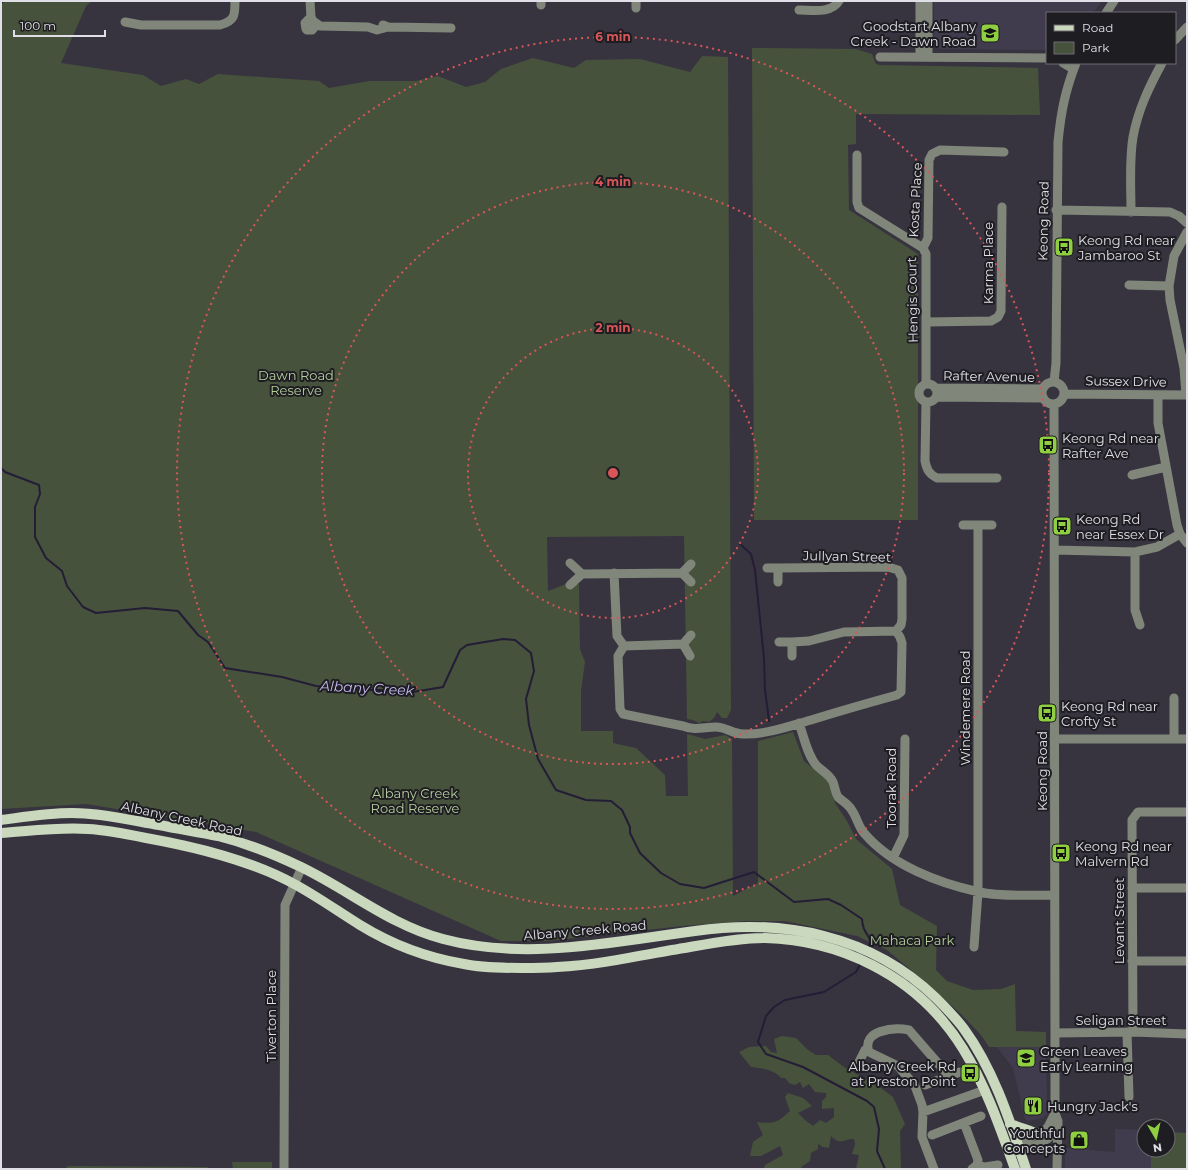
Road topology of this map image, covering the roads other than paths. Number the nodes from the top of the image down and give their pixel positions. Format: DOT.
graph roads {
  1 [pos="235,1"];
  2 [pos="310,1"];
  3 [pos="838,1"];
  4 [pos="920,1"];
  5 [pos="928,1"];
  6 [pos="1114,1"];
  7 [pos="799,10"];
  8 [pos="1107,12"];
  9 [pos="125,22"];
  10 [pos="1187,27"];
  11 [pos="451,28"];
  12 [pos="1176,39"];
  13 [pos="880,57"];
  14 [pos="924,57"];
  15 [pos="1046,58"];
  16 [pos="1161,64"];
  17 [pos="1075,66"];
  18 [pos="1004,152"];
  19 [pos="857,155"];
  20 [pos="1002,207"];
  21 [pos="1056,210"];
  22 [pos="1131,212"];
  23 [pos="1187,223"];
  24 [pos="1187,232"];
  25 [pos="923,248"];
  26 [pos="1129,285"];
  27 [pos="1169,286"];
  28 [pos="927,322"];
  29 [pos="1054,382"];
  30 [pos="932,390"];
  31 [pos="1043,394"];
  32 [pos="1064,394"];
  33 [pos="1158,395"];
  34 [pos="1186,395"];
  35 [pos="926,402"];
  36 [pos="1054,404"];
  37 [pos="1166,467"];
  38 [pos="1132,475"];
  39 [pos="997,478"];
  40 [pos="963,525"];
  41 [pos="978,525"];
  42 [pos="992,525"];
  43 [pos="1180,534"];
  44 [pos="1187,543"];
  45 [pos="1055,550"];
  46 [pos="1135,552"];
  47 [pos="570,563"];
  48 [pos="691,564"];
  49 [pos="767,568"];
  50 [pos="778,568"];
  51 [pos="682,572"];
  52 [pos="614,573"];
  53 [pos="582,574"];
  54 [pos="691,582"];
  55 [pos="778,582"];
  56 [pos="570,585"];
  57 [pos="1140,624"];
  58 [pos="896,631"];
  59 [pos="691,634"];
  60 [pos="779,642"];
  61 [pos="792,642"];
  62 [pos="683,644"];
  63 [pos="624,646"];
  64 [pos="690,656"];
  65 [pos="792,656"];
  66 [pos="1174,698"];
  67 [pos="799,723"];
  68 [pos="904,739"];
  69 [pos="1055,739"];
  70 [pos="1174,739"];
  71 [pos="1187,739"];
  72 [pos="1187,812"];
  73 [pos="1,820"];
  74 [pos="1,833"];
  75 [pos="893,858"];
  76 [pos="302,868"];
  77 [pos="295,884"];
  78 [pos="1132,888"];
  79 [pos="1187,888"];
  80 [pos="978,892"];
  81 [pos="1054,895"];
  82 [pos="974,947"];
  83 [pos="1132,961"];
  84 [pos="1187,961"];
  85 [pos="954,1017"];
  86 [pos="946,1024"];
  87 [pos="1130,1032"];
  88 [pos="1055,1033"];
  89 [pos="1187,1034"];
  90 [pos="868,1048"];
  91 [pos="858,1064"];
  92 [pos="960,1072"];
  93 [pos="949,1076"];
  94 [pos="925,1085"];
  95 [pos="985,1090"];
  96 [pos="1129,1097"];
  97 [pos="923,1112"];
  98 [pos="1055,1113"];
  99 [pos="981,1116"];
  100 [pos="964,1123"];
  101 [pos="1010,1124"];
  102 [pos="1058,1125"];
  103 [pos="1045,1134"];
  104 [pos="932,1135"];
  105 [pos="1018,1147"];
  106 [pos="1057,1150"];
  107 [pos="1008,1151"];
  108 [pos="998,1165"];
  109 [pos="975,1167"];
  110 [pos="284,1169"];
  111 [pos="934,1169"];
  112 [pos="1014,1169"];
  113 [pos="1026,1169"];
  114 [pos="1057,1169"];
  1 -- 9 [label="street"];
  2 -- 11 [label="street"];
  3 -- 7 [label="street"];
  4 -- 14 [label="street"];
  5 -- 14 [label="street"];
  6 -- 8 [label="street"];
  10 -- 12 [label="street"];
  13 -- 14 [label="street"];
  14 -- 15 [label="street"];
  16 -- 22 [label="street"];
  17 -- 21 [label="street, Keong Road"];
  18 -- 25 [label="street, Kosta Place"];
  19 -- 25 [label="street, Hengis Court"];
  20 -- 28 [label="street, Karma Place"];
  21 -- 22 [label="street"];
  21 -- 29 [label="street, Keong Road"];
  22 -- 23 [label="street"];
  24 -- 27 [label="street"];
  25 -- 28 [label="street, Hengis Court"];
  26 -- 27 [label="street"];
  27 -- 34 [label="street"];
  28 -- 30 [label="street, Hengis Court"];
  29 -- 31 [label="street"];
  29 -- 32 [label="street"];
  30 -- 31 [label="street, Rafter Avenue"];
  30 -- 35 [label="street, Rafter Avenue"];
  30 -- 35 [label="street, Rafter Avenue"];
  31 -- 36 [label="street"];
  32 -- 33 [label="street, Sussex Drive"];
  32 -- 36 [label="street"];
  33 -- 34 [label="street, Sussex Drive"];
  33 -- 37 [label="street"];
  35 -- 39 [label="street"];
  36 -- 45 [label="street, Keong Road"];
  37 -- 38 [label="street"];
  37 -- 43 [label="street"];
  40 -- 41 [label="street"];
  41 -- 42 [label="street"];
  41 -- 80 [label="street, Windemere Road"];
  43 -- 44 [label="street"];
  43 -- 46 [label="street"];
  45 -- 46 [label="street"];
  45 -- 69 [label="street, Keong Road"];
  46 -- 57 [label="street"];
  47 -- 53 [label="street"];
  48 -- 51 [label="street"];
  49 -- 50 [label="street, Jullyan Street"];
  50 -- 55 [label="street"];
  50 -- 58 [label="street, Jullyan Street"];
  51 -- 52 [label="street"];
  51 -- 54 [label="street"];
  52 -- 53 [label="street"];
  52 -- 63 [label="street"];
  53 -- 56 [label="street"];
  58 -- 61 [label="street"];
  58 -- 67 [label="street"];
  59 -- 62 [label="street"];
  60 -- 61 [label="street"];
  61 -- 65 [label="street"];
  62 -- 63 [label="street"];
  62 -- 64 [label="street"];
  63 -- 67 [label="street"];
  66 -- 70 [label="street"];
  67 -- 75 [label="street"];
  68 -- 75 [label="street, Toorak Road"];
  69 -- 70 [label="street"];
  69 -- 81 [label="street, Keong Road"];
  70 -- 71 [label="street"];
  72 -- 78 [label="street, Levant Street"];
  73 -- 76 [label="main road, Albany Creek Road"];
  74 -- 77 [label="main road, Albany Creek Road"];
  75 -- 80 [label="street"];
  76 -- 77 [label="street, Tiverton Place"];
  76 -- 85 [label="main road, Albany Creek Road"];
  77 -- 86 [label="main road, Albany Creek Road"];
  77 -- 110 [label="street, Tiverton Place"];
  78 -- 79 [label="street"];
  78 -- 83 [label="street, Levant Street"];
  80 -- 81 [label="street"];
  80 -- 82 [label="street, Windemere Road"];
  81 -- 88 [label="street, Keong Road"];
  83 -- 84 [label="street"];
  83 -- 87 [label="street, Levant Street"];
  85 -- 86 [label="main road"];
  85 -- 101 [label="main road, Albany Creek Road"];
  86 -- 95 [label="main road, Albany Creek Road"];
  87 -- 88 [label="street, Seligan Street"];
  87 -- 89 [label="street, Seligan Street"];
  87 -- 96 [label="street, Levant Street"];
  88 -- 98 [label="street, Keong Road"];
  90 -- 91 [label="street"];
  90 -- 93 [label="street"];
  90 -- 97 [label="street"];
  92 -- 93 [label="street"];
  93 -- 94 [label="street"];
  95 -- 97 [label="street"];
  95 -- 107 [label="main road, Albany Creek Road"];
  97 -- 111 [label="street"];
  98 -- 102 [label="street, Keong Road"];
  98 -- 103 [label="street, Keong Road"];
  99 -- 100 [label="street"];
  100 -- 104 [label="street"];
  100 -- 109 [label="street"];
  101 -- 103 [label="main road"];
  101 -- 105 [label="main road, Albany Creek Road"];
  102 -- 103 [label="street"];
  102 -- 106 [label="street, Keong Road"];
  103 -- 105 [label="street"];
  103 -- 106 [label="street, Keong Road"];
  105 -- 107 [label="street"];
  105 -- 113 [label="main road, Albany Creek Road"];
  106 -- 114 [label="street, Keong Road"];
  107 -- 112 [label="main road, Albany Creek Road"];
  108 -- 109 [label="street"];
}
